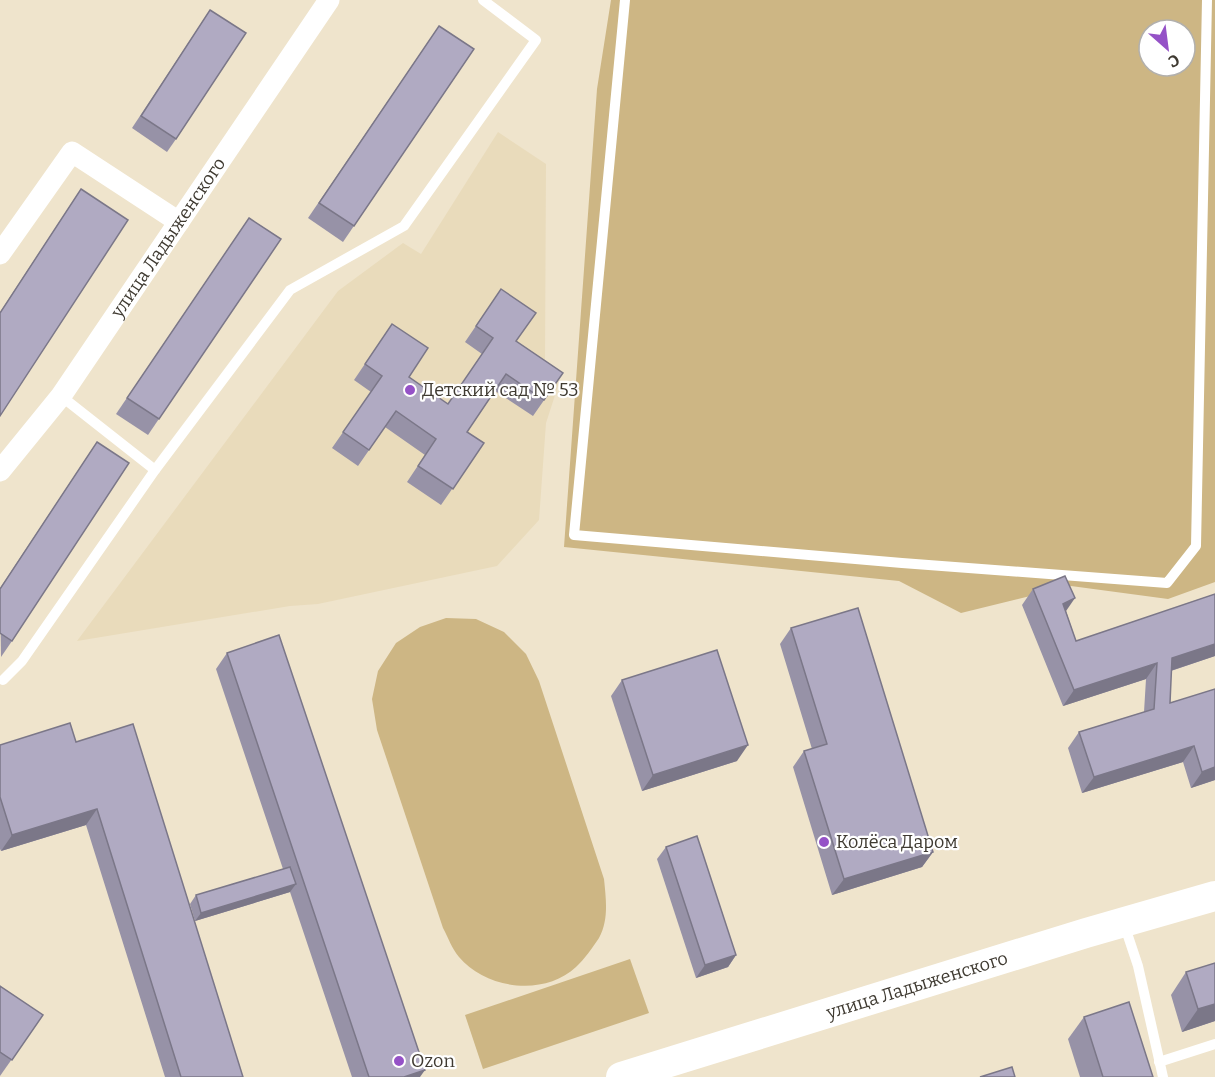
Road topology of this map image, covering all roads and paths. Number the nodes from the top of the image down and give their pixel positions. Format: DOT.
graph roads {
  1 [pos="329,0"];
  2 [pos="483,0"];
  3 [pos="625,0"];
  4 [pos="1207,0"];
  5 [pos="179,222"];
  6 [pos="0,254"];
  7 [pos="61,396"];
  8 [pos="1,470"];
  9 [pos="155,470"];
  10 [pos="3,680"];
  11 [pos="1215,896"];
  12 [pos="1124,923"];
  13 [pos="1215,1044"];
  14 [pos="1159,1062"];
  15 [pos="621,1077"];
  16 [pos="1163,1077"];
  1 -- 5 [label="street, улица Ладыженского"];
  2 -- 9 [label="lane"];
  3 -- 4 [label="lane"];
  5 -- 6 [label="street"];
  5 -- 7 [label="street, улица Ладыженского"];
  7 -- 8 [label="street, улица Ладыженского"];
  7 -- 9 [label="lane"];
  9 -- 10 [label="lane"];
  11 -- 12 [label="street, улица Ладыженского"];
  12 -- 14 [label="lane"];
  12 -- 15 [label="street, улица Ладыженского"];
  13 -- 14 [label="lane"];
  14 -- 16 [label="lane"];
}
